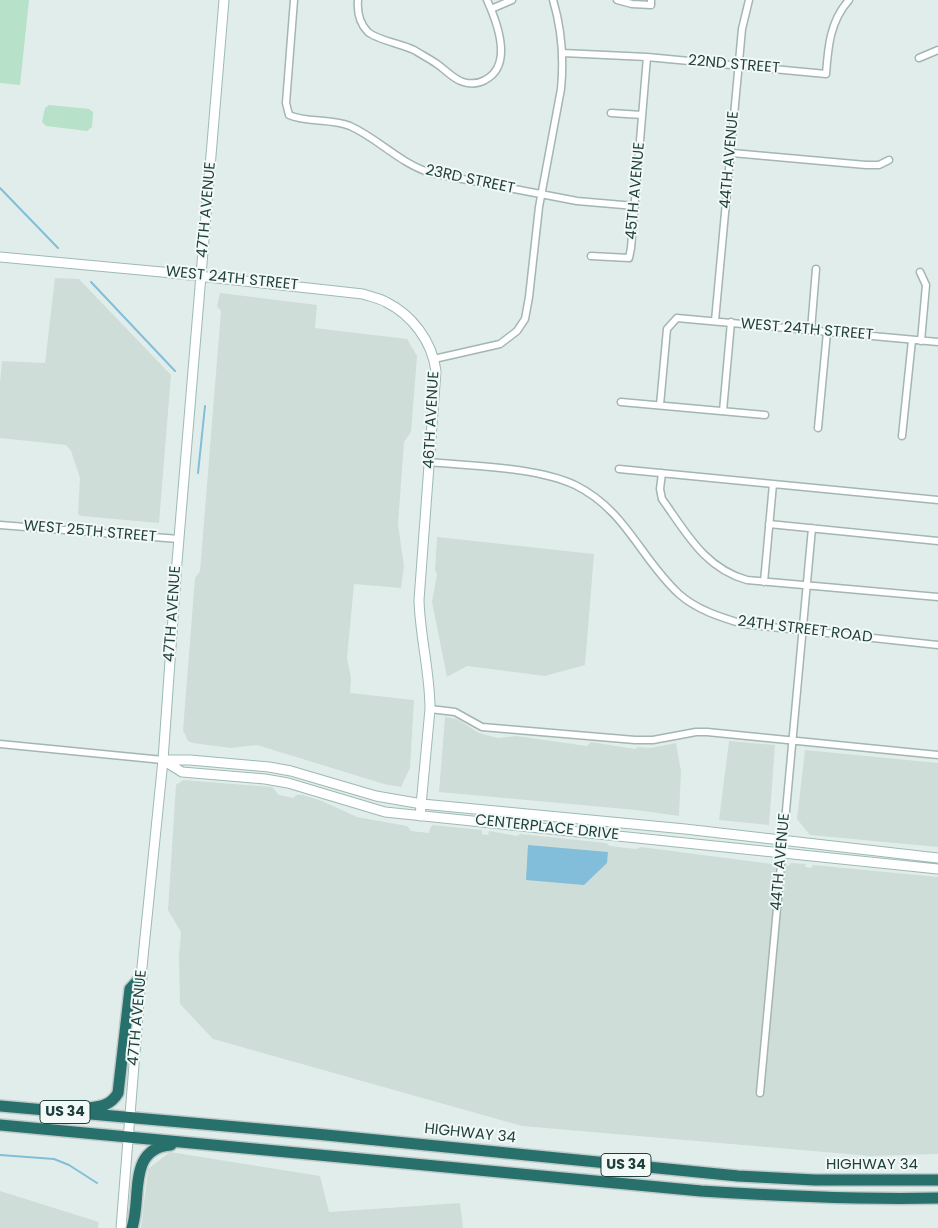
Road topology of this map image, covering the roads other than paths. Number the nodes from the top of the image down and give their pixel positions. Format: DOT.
graph roads {
  1 [pos="224,0"];
  2 [pos="294,0"];
  3 [pos="358,0"];
  4 [pos="487,0"];
  5 [pos="512,0"];
  6 [pos="554,0"];
  7 [pos="617,0"];
  8 [pos="749,0"];
  9 [pos="849,0"];
  10 [pos="651,2"];
  11 [pos="491,9"];
  12 [pos="938,50"];
  13 [pos="563,54"];
  14 [pos="647,57"];
  15 [pos="919,58"];
  16 [pos="738,65"];
  17 [pos="612,114"];
  18 [pos="642,115"];
  19 [pos="732,153"];
  20 [pos="889,160"];
  21 [pos="541,195"];
  22 [pos="634,206"];
  23 [pos="591,256"];
  24 [pos="0,257"];
  25 [pos="816,269"];
  26 [pos="920,272"];
  27 [pos="201,276"];
  28 [pos="715,321"];
  29 [pos="731,322"];
  30 [pos="811,330"];
  31 [pos="827,332"];
  32 [pos="912,340"];
  33 [pos="921,341"];
  34 [pos="938,342"];
  35 [pos="434,359"];
  36 [pos="621,402"];
  37 [pos="660,405"];
  38 [pos="723,411"];
  39 [pos="765,415"];
  40 [pos="818,428"];
  41 [pos="902,436"];
  42 [pos="430,462"];
  43 [pos="620,469"];
  44 [pos="662,473"];
  45 [pos="773,484"];
  46 [pos="938,500"];
  47 [pos="769,524"];
  48 [pos="0,525"];
  49 [pos="812,528"];
  50 [pos="179,539"];
  51 [pos="938,541"];
  52 [pos="764,582"];
  53 [pos="807,586"];
  54 [pos="938,597"];
  55 [pos="802,631"];
  56 [pos="938,645"];
  57 [pos="430,709"];
  58 [pos="792,740"];
  59 [pos="0,744"];
  60 [pos="938,755"];
  61 [pos="163,760"];
  62 [pos="422,804"];
  63 [pos="420,816"];
  64 [pos="783,841"];
  65 [pos="782,852"];
  66 [pos="938,858"];
  67 [pos="938,869"];
  68 [pos="141,977"];
  69 [pos="760,1093"];
  70 [pos="0,1106"];
  71 [pos="130,1117"];
  72 [pos="0,1125"];
  73 [pos="129,1136"];
  74 [pos="235,1146"];
  75 [pos="938,1180"];
  76 [pos="938,1198"];
  77 [pos="121,1228"];
  78 [pos="132,1228"];
  1 -- 27 [label="street, 47TH AVENUE"];
  2 -- 21 [label="street, 23RD STREET"];
  3 -- 11 [label="street"];
  4 -- 11 [label="street"];
  5 -- 11 [label="street"];
  6 -- 13 [label="street, 46TH AVENUE"];
  7 -- 10 [label="street"];
  8 -- 16 [label="street, 44TH AVENUE"];
  9 -- 16 [label="street, 22ND STREET"];
  12 -- 15 [label="street"];
  13 -- 14 [label="street, 22ND STREET"];
  13 -- 21 [label="street, 46TH AVENUE"];
  14 -- 16 [label="street, 22ND STREET"];
  14 -- 18 [label="street, 45TH AVENUE"];
  16 -- 19 [label="street, 44TH AVENUE"];
  17 -- 18 [label="street"];
  18 -- 22 [label="street, 45TH AVENUE"];
  19 -- 20 [label="street"];
  19 -- 28 [label="street, 44TH AVENUE"];
  21 -- 22 [label="street, 23RD STREET"];
  21 -- 35 [label="street, 46TH AVENUE"];
  22 -- 23 [label="street, 45TH AVENUE"];
  24 -- 27 [label="street, WEST 24TH STREET"];
  25 -- 30 [label="street"];
  26 -- 33 [label="street"];
  27 -- 35 [label="street, WEST 24TH STREET"];
  27 -- 50 [label="street, 47TH AVENUE"];
  28 -- 29 [label="street, WEST 24TH STREET"];
  28 -- 37 [label="street, WEST 24TH STREET"];
  29 -- 30 [label="street, WEST 24TH STREET"];
  29 -- 38 [label="street"];
  30 -- 31 [label="street, WEST 24TH STREET"];
  31 -- 32 [label="street, WEST 24TH STREET"];
  31 -- 40 [label="street"];
  32 -- 33 [label="street, WEST 24TH STREET"];
  32 -- 41 [label="street"];
  33 -- 34 [label="street, WEST 24TH STREET"];
  35 -- 42 [label="street, 46TH AVENUE"];
  36 -- 37 [label="street"];
  37 -- 38 [label="street"];
  38 -- 39 [label="street"];
  42 -- 55 [label="street, 24TH STREET ROAD"];
  42 -- 57 [label="street, 46TH AVENUE"];
  43 -- 44 [label="street"];
  44 -- 45 [label="street"];
  44 -- 52 [label="street"];
  45 -- 46 [label="street"];
  45 -- 47 [label="street"];
  47 -- 49 [label="street"];
  47 -- 52 [label="street"];
  48 -- 50 [label="street, WEST 25TH STREET"];
  49 -- 51 [label="street"];
  49 -- 53 [label="street, 44TH AVENUE"];
  50 -- 61 [label="street, 47TH AVENUE"];
  52 -- 53 [label="street"];
  53 -- 54 [label="street"];
  53 -- 55 [label="street, 44TH AVENUE"];
  55 -- 56 [label="street, 24TH STREET ROAD"];
  55 -- 58 [label="street, 44TH AVENUE"];
  57 -- 58 [label="street"];
  57 -- 62 [label="street, 46TH AVENUE"];
  58 -- 60 [label="street"];
  58 -- 64 [label="street, 44TH AVENUE"];
  59 -- 61 [label="street, CENTERPLACE DRIVE"];
  61 -- 62 [label="street, CENTERPLACE DRIVE"];
  61 -- 63 [label="street, CENTERPLACE DRIVE"];
  61 -- 68 [label="street, 47TH AVENUE"];
  62 -- 63 [label="street, 46TH AVENUE"];
  62 -- 64 [label="street, CENTERPLACE DRIVE"];
  63 -- 65 [label="street, CENTERPLACE DRIVE"];
  64 -- 65 [label="street, 44TH AVENUE"];
  64 -- 66 [label="street, CENTERPLACE DRIVE"];
  65 -- 67 [label="street, CENTERPLACE DRIVE"];
  65 -- 69 [label="street, 44TH AVENUE"];
  68 -- 70 [label="highway"];
  68 -- 71 [label="street, 47TH AVENUE"];
  70 -- 71 [label="highway, HIGHWAY 34 / US 34"];
  71 -- 73 [label="street, 47TH AVENUE"];
  71 -- 75 [label="highway, HIGHWAY 34 / US 34"];
  72 -- 73 [label="highway, US 34"];
  73 -- 74 [label="highway, US 34"];
  73 -- 77 [label="street, 47TH AVENUE"];
  74 -- 76 [label="highway, US 34"];
  74 -- 78 [label="highway"];
}
